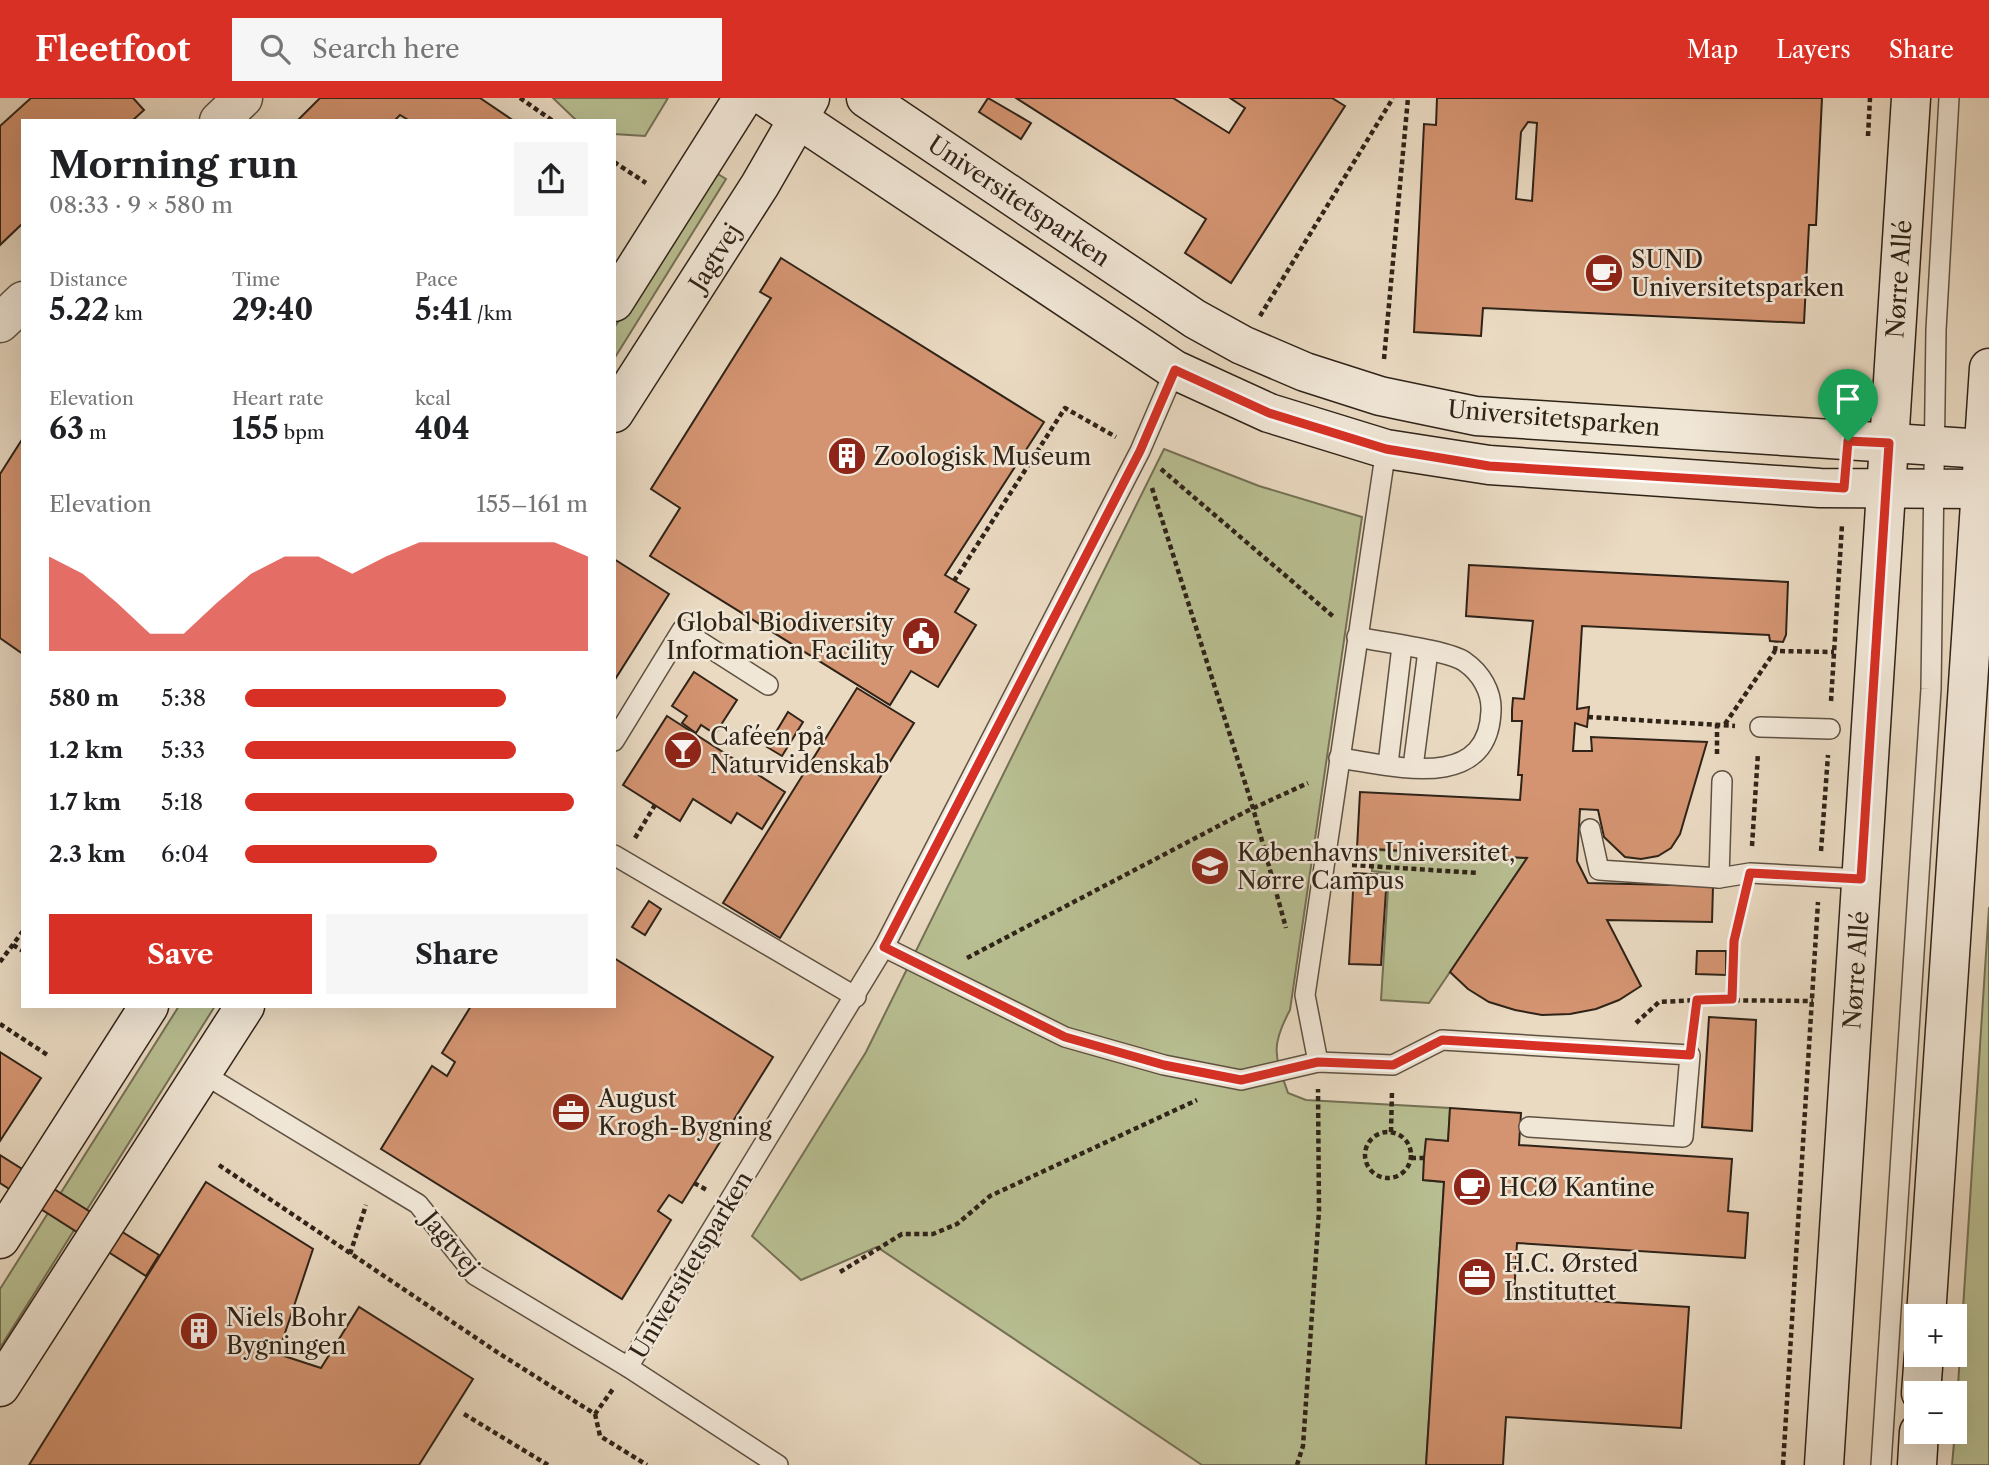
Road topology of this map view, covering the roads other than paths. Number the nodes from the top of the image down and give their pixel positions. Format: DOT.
graph roads {
  1 [pos="243,98"];
  2 [pos="743,98"];
  3 [pos="767,98"];
  4 [pos="866,98"];
  5 [pos="1911,98"];
  6 [pos="1949,98"];
  7 [pos="804,109"];
  8 [pos="221,119"];
  9 [pos="616,299"];
  10 [pos="21,304"];
  11 [pos="0,323"];
  12 [pos="1989,368"];
  13 [pos="1175,370"];
  14 [pos="616,410"];
  15 [pos="1889,443"];
  16 [pos="1935,446"];
  17 [pos="1386,449"];
  18 [pos="1987,449"];
  19 [pos="1886,488"];
  20 [pos="1935,489"];
  21 [pos="1985,489"];
  22 [pos="1357,637"];
  23 [pos="1402,646"];
  24 [pos="1428,651"];
  25 [pos="768,685"];
  26 [pos="1760,727"];
  27 [pos="1830,729"];
  28 [pos="616,738"];
  29 [pos="1338,764"];
  30 [pos="1388,764"];
  31 [pos="1413,767"];
  32 [pos="1722,781"];
  33 [pos="1590,829"];
  34 [pos="618,857"];
  35 [pos="1719,878"];
  36 [pos="1861,879"];
  37 [pos="884,947"];
  38 [pos="856,998"];
  39 [pos="148,1008"];
  40 [pos="244,1008"];
  41 [pos="1318,1062"];
  42 [pos="202,1073"];
  43 [pos="1529,1127"];
  44 [pos="0,1239"];
  45 [pos="1927,1304"];
  46 [pos="628,1367"];
  47 [pos="0,1387"];
  48 [pos="1918,1444"];
  49 [pos="778,1465"];
  50 [pos="1824,1465"];
  51 [pos="1881,1465"];
  52 [pos="1917,1465"];
  1 -- 8 [label="street"];
  2 -- 9 [label="street"];
  3 -- 7 [label="street, Universitetsparken"];
  4 -- 15 [label="street, Universitetsparken"];
  5 -- 15 [label="street, Nørre Allé"];
  6 -- 16 [label="lane"];
  7 -- 13 [label="street, Universitetsparken"];
  7 -- 14 [label="street, Jagtvej"];
  10 -- 11 [label="street"];
  12 -- 18 [label="street"];
  13 -- 17 [label="street, Universitetsparken"];
  13 -- 37 [label="lane, Universitetsparken"];
  15 -- 16 [label="street, Universitetsparken"];
  15 -- 19 [label="street, Nørre Allé"];
  16 -- 18 [label="street, Universitetsparken"];
  16 -- 20 [label="lane"];
  17 -- 19 [label="street, Universitetsparken"];
  17 -- 22 [label="lane"];
  18 -- 21 [label="street"];
  19 -- 20 [label="street, Universitetsparken"];
  19 -- 36 [label="street, Nørre Allé"];
  20 -- 21 [label="street, Universitetsparken"];
  20 -- 51 [label="lane"];
  21 -- 45 [label="street"];
  22 -- 23 [label="lane"];
  22 -- 29 [label="lane"];
  23 -- 24 [label="lane"];
  23 -- 30 [label="lane"];
  24 -- 31 [label="lane"];
  24 -- 31 [label="lane"];
  25 -- 28 [label="lane"];
  26 -- 27 [label="lane"];
  29 -- 30 [label="lane"];
  29 -- 41 [label="lane"];
  30 -- 31 [label="lane"];
  32 -- 35 [label="lane"];
  33 -- 35 [label="lane"];
  34 -- 38 [label="lane"];
  35 -- 36 [label="lane"];
  36 -- 50 [label="street, Nørre Allé"];
  37 -- 38 [label="lane, Universitetsparken"];
  37 -- 41 [label="lane"];
  38 -- 46 [label="lane, Universitetsparken"];
  39 -- 44 [label="street"];
  40 -- 42 [label="street"];
  41 -- 43 [label="lane"];
  42 -- 46 [label="lane, Jagtvej"];
  42 -- 47 [label="street"];
  46 -- 49 [label="lane, Jagtvej"];
  48 -- 52 [label="street"];
}
